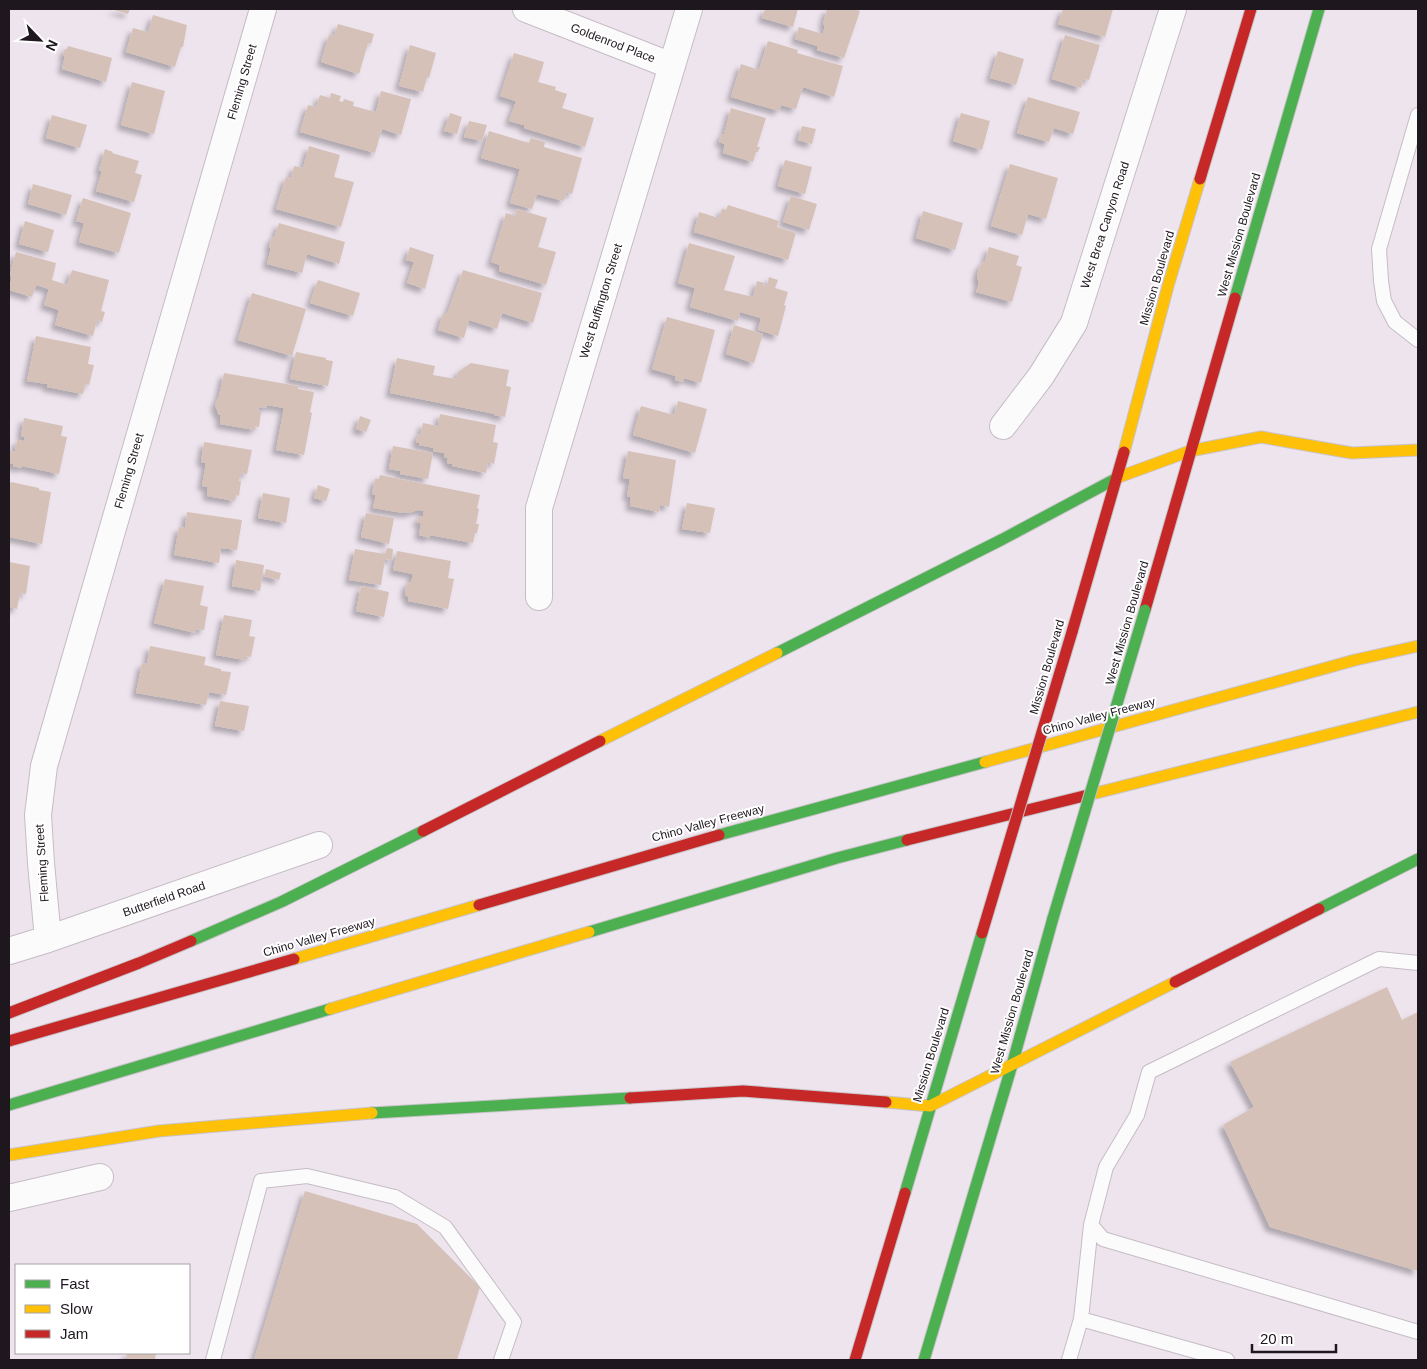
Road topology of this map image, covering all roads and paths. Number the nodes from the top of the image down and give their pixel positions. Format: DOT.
graph roads {
  1 [pos="263,9"];
  2 [pos="526,9"];
  3 [pos="689,9"];
  4 [pos="1173,9"];
  5 [pos="1251,9"];
  6 [pos="1319,9"];
  7 [pos="672,66"];
  8 [pos="1418,115"];
  9 [pos="1418,340"];
  10 [pos="1003,426"];
  11 [pos="1190,450"];
  12 [pos="1418,450"];
  13 [pos="1117,478"];
  14 [pos="539,597"];
  15 [pos="1418,646"];
  16 [pos="1418,712"];
  17 [pos="319,845"];
  18 [pos="1418,859"];
  19 [pos="48,939"];
  20 [pos="9,951"];
  21 [pos="1418,963"];
  22 [pos="9,1013"];
  23 [pos="9,1041"];
  24 [pos="1012,1065"];
  25 [pos="9,1105"];
  26 [pos="930,1106"];
  27 [pos="9,1155"];
  28 [pos="100,1177"];
  29 [pos="9,1198"];
  30 [pos="1091,1225"];
  31 [pos="1082,1319"];
  32 [pos="1418,1332"];
  33 [pos="213,1360"];
  34 [pos="501,1360"];
  35 [pos="855,1360"];
  36 [pos="924,1360"];
  37 [pos="1069,1360"];
  38 [pos="1227,1360"];
  1 -- 19 [label="street, Fleming Street"];
  2 -- 7 [label="street, Goldenrod Place"];
  3 -- 7 [label="street, West Buffington Street"];
  4 -- 10 [label="street, West Brea Canyon Road"];
  5 -- 13 [label="main road, Mission Boulevard"];
  6 -- 11 [label="main road, West Mission Boulevard"];
  7 -- 14 [label="street, West Buffington Street"];
  8 -- 9 [label="lane"];
  11 -- 12 [label="main road"];
  11 -- 13 [label="main road"];
  11 -- 24 [label="main road, West Mission Boulevard, bridge"];
  13 -- 22 [label="main road"];
  13 -- 26 [label="main road, Mission Boulevard, bridge"];
  15 -- 23 [label="main road, Chino Valley Freeway"];
  16 -- 25 [label="main road"];
  17 -- 19 [label="street, Butterfield Road"];
  18 -- 24 [label="main road"];
  19 -- 20 [label="street, Butterfield Road"];
  21 -- 30 [label="lane"];
  24 -- 26 [label="main road"];
  24 -- 36 [label="main road, West Mission Boulevard"];
  26 -- 27 [label="main road"];
  26 -- 35 [label="main road, Mission Boulevard"];
  28 -- 29 [label="street"];
  30 -- 31 [label="lane"];
  30 -- 32 [label="lane"];
  31 -- 37 [label="lane"];
  31 -- 38 [label="lane"];
  33 -- 34 [label="lane"];
}
